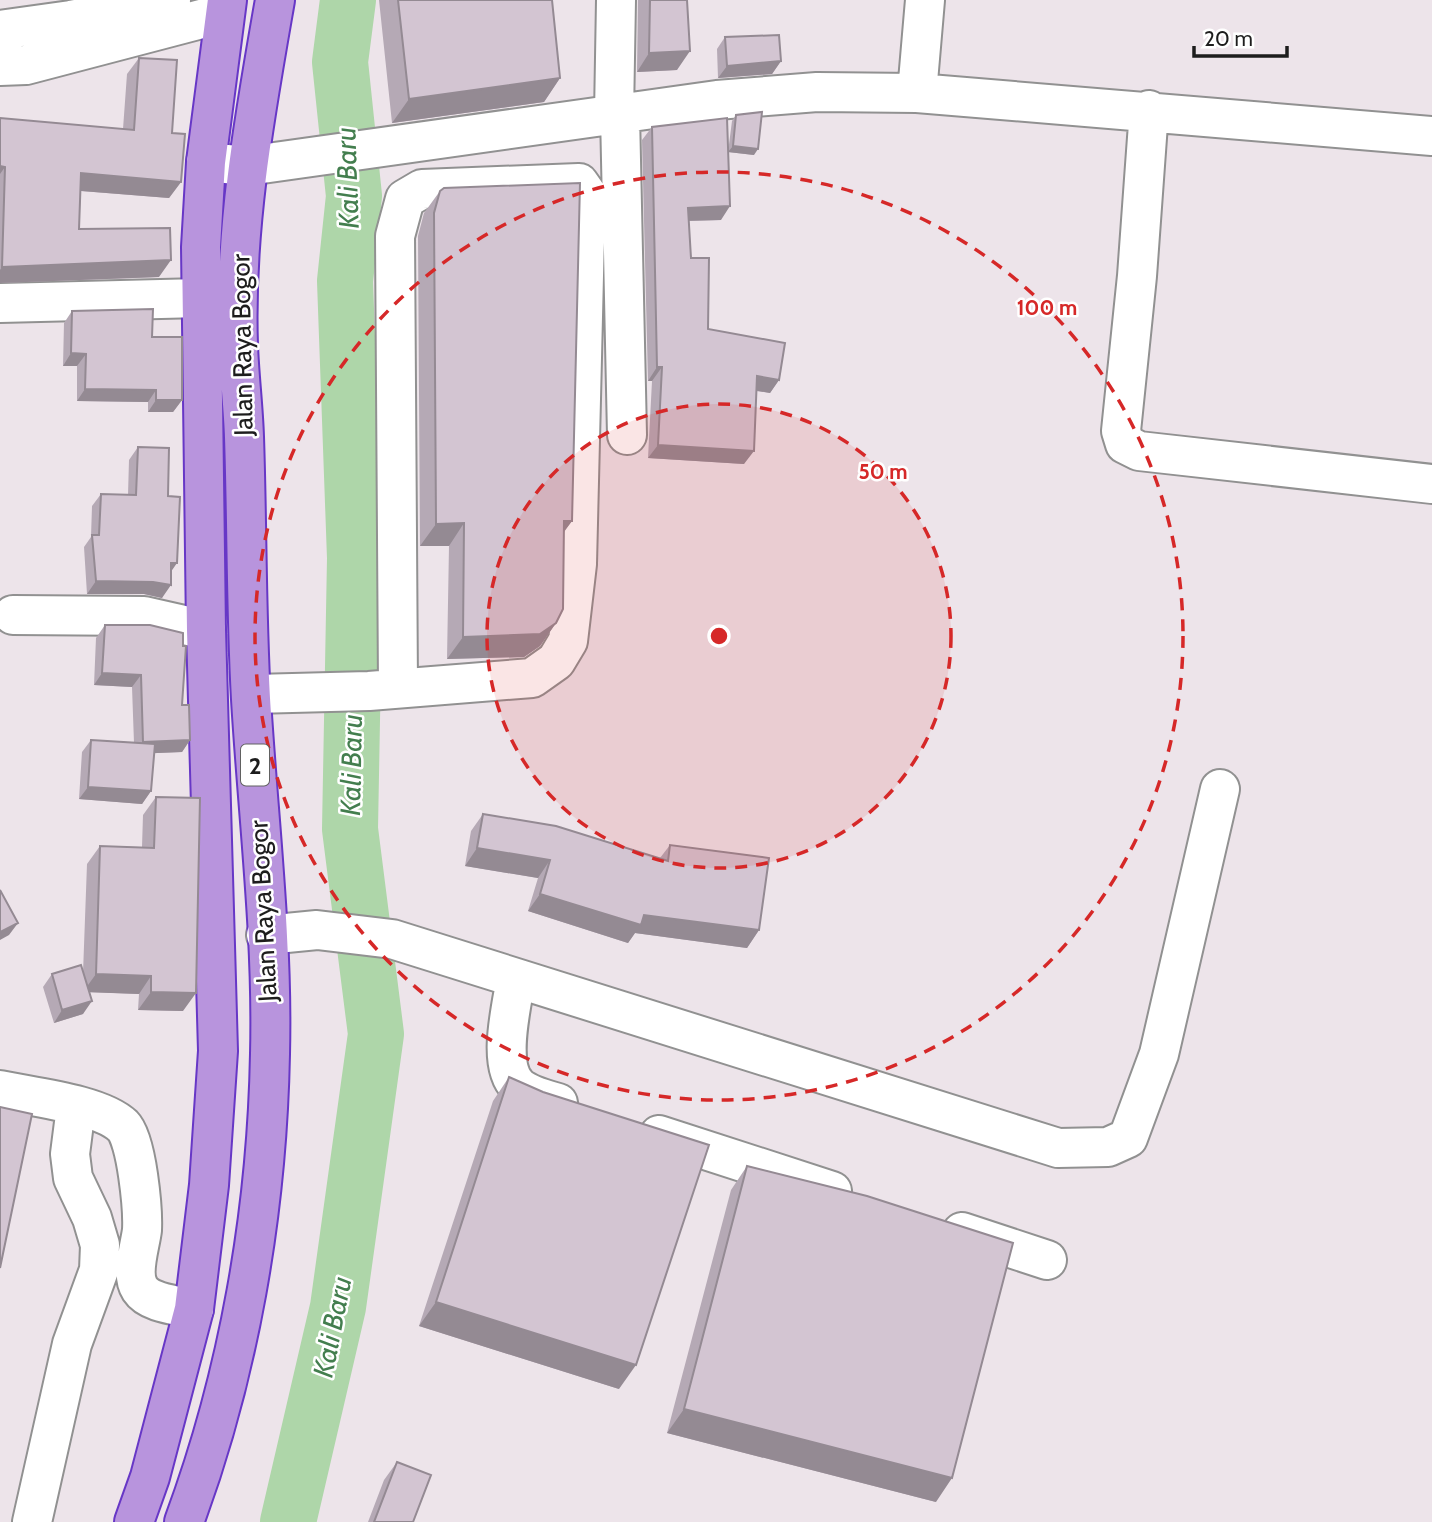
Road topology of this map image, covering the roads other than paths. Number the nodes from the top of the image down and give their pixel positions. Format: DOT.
graph roads {
  1 [pos="171,0"];
  2 [pos="275,0"];
  3 [pos="616,0"];
  4 [pos="925,0"];
  5 [pos="225,6"];
  6 [pos="0,30"];
  7 [pos="0,66"];
  8 [pos="917,93"];
  9 [pos="1150,110"];
  10 [pos="617,115"];
  11 [pos="1432,136"];
  12 [pos="206,162"];
  13 [pos="247,166"];
  14 [pos="201,298"];
  15 [pos="0,303"];
  16 [pos="627,435"];
  17 [pos="1432,484"];
  18 [pos="12,615"];
  19 [pos="206,630"];
  20 [pos="383,689"];
  21 [pos="251,694"];
  22 [pos="1220,789"];
  23 [pos="266,935"];
  24 [pos="516,978"];
  25 [pos="0,1090"];
  26 [pos="76,1107"];
  27 [pos="586,1112"];
  28 [pos="625,1124"];
  29 [pos="862,1200"];
  30 [pos="928,1222"];
  31 [pos="1047,1260"];
  32 [pos="194,1309"];
  33 [pos="32,1522"];
  34 [pos="134,1522"];
  35 [pos="184,1522"];
  1 -- 6 [label="street"];
  2 -- 13 [label="highway, Jalan Raya Bogor / 2"];
  3 -- 10 [label="street"];
  4 -- 8 [label="street"];
  5 -- 7 [label="street"];
  5 -- 12 [label="highway, Jalan Raya Bogor / 2"];
  8 -- 9 [label="street"];
  8 -- 10 [label="street"];
  9 -- 11 [label="street"];
  9 -- 17 [label="street"];
  10 -- 13 [label="street"];
  10 -- 16 [label="street"];
  12 -- 13 [label="street"];
  12 -- 14 [label="highway, Jalan Raya Bogor / 2"];
  13 -- 21 [label="highway, Jalan Raya Bogor / 2"];
  14 -- 15 [label="street"];
  14 -- 19 [label="highway, Jalan Raya Bogor / 2"];
  18 -- 19 [label="street"];
  19 -- 32 [label="highway, Jalan Raya Bogor / 2"];
  20 -- 20 [label="street"];
  20 -- 21 [label="street"];
  21 -- 23 [label="highway, Jalan Raya Bogor / 2"];
  22 -- 24 [label="street"];
  23 -- 24 [label="street"];
  23 -- 35 [label="highway, Jalan Raya Bogor / 2"];
  24 -- 27 [label="street"];
  25 -- 26 [label="street"];
  26 -- 32 [label="street"];
  26 -- 33 [label="street"];
  28 -- 29 [label="street"];
  30 -- 31 [label="street"];
  32 -- 34 [label="highway, Jalan Raya Bogor / 2"];
}
